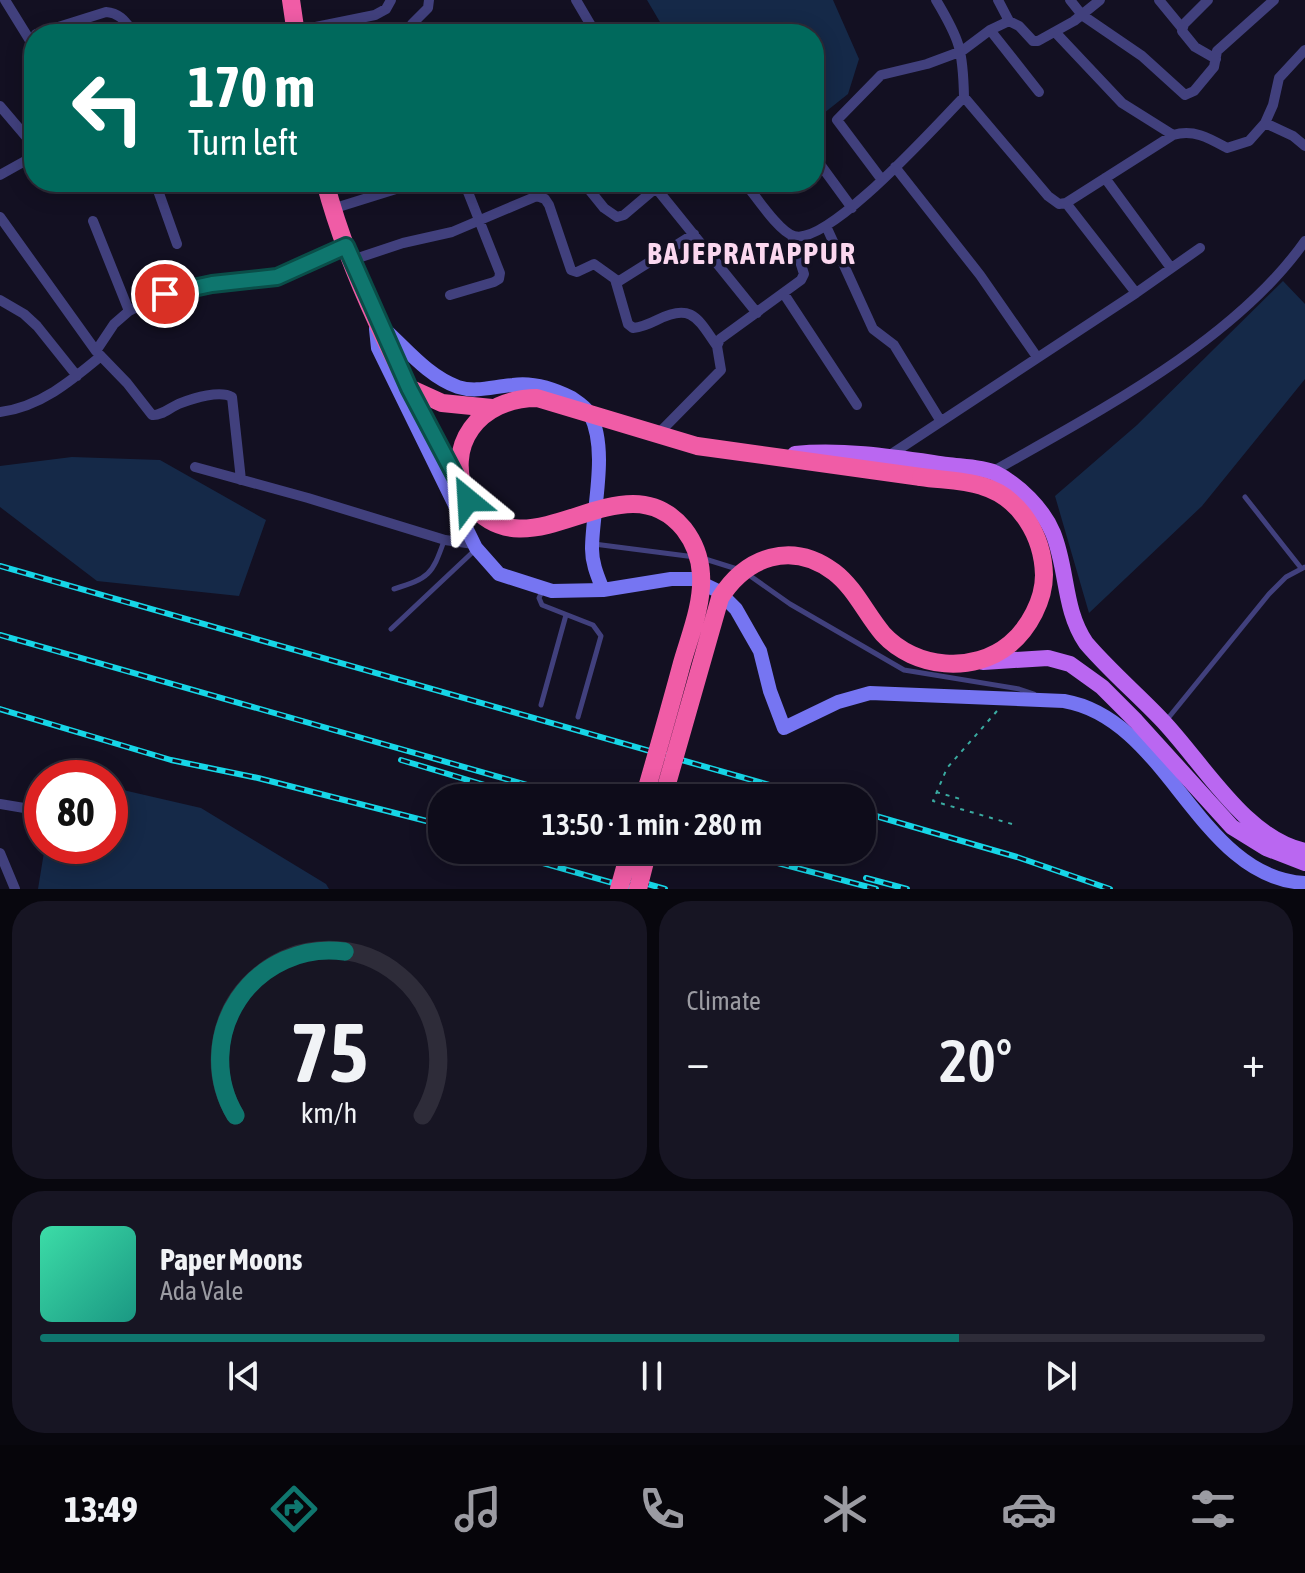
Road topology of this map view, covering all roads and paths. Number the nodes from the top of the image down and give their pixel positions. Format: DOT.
graph roads {
  1 [pos="5,0"];
  2 [pos="291,0"];
  3 [pos="391,0"];
  4 [pos="429,0"];
  5 [pos="576,0"];
  6 [pos="936,0"];
  7 [pos="998,0"];
  8 [pos="1070,0"];
  9 [pos="1100,0"];
  10 [pos="1159,0"];
  11 [pos="1208,0"];
  12 [pos="1274,0"];
  13 [pos="1082,15"];
  14 [pos="1009,21"];
  15 [pos="67,24"];
  16 [pos="127,24"];
  17 [pos="295,24"];
  18 [pos="336,24"];
  19 [pos="412,24"];
  20 [pos="590,24"];
  21 [pos="24,25"];
  22 [pos="1182,28"];
  23 [pos="990,30"];
  24 [pos="1055,32"];
  25 [pos="1305,50"];
  26 [pos="962,51"];
  27 [pos="1216,59"];
  28 [pos="1039,92"];
  29 [pos="964,97"];
  30 [pos="0,106"];
  31 [pos="1265,123"];
  32 [pos="24,134"];
  33 [pos="1173,135"];
  34 [pos="1305,146"];
  35 [pos="24,162"];
  36 [pos="895,167"];
  37 [pos="824,170"];
  38 [pos="0,175"];
  39 [pos="1105,178"];
  40 [pos="882,180"];
  41 [pos="159,192"];
  42 [pos="328,192"];
  43 [pos="386,192"];
  44 [pos="469,192"];
  45 [pos="591,192"];
  46 [pos="652,192"];
  47 [pos="665,192"];
  48 [pos="752,192"];
  49 [pos="1066,203"];
  50 [pos="852,208"];
  51 [pos="332,209"];
  52 [pos="0,217"];
  53 [pos="93,221"];
  54 [pos="482,221"];
  55 [pos="826,226"];
  56 [pos="694,234"];
  57 [pos="792,236"];
  58 [pos="1305,241"];
  59 [pos="177,244"];
  60 [pos="1200,248"];
  61 [pos="349,253"];
  62 [pos="1171,268"];
  63 [pos="616,283"];
  64 [pos="1136,293"];
  65 [pos="784,294"];
  66 [pos="450,295"];
  67 [pos="0,300"];
  68 [pos="129,311"];
  69 [pos="757,313"];
  70 [pos="378,320"];
  71 [pos="717,346"];
  72 [pos="99,354"];
  73 [pos="1037,357"];
  74 [pos="77,376"];
  75 [pos="409,388"];
  76 [pos="857,405"];
  77 [pos="492,408"];
  78 [pos="0,412"];
  79 [pos="590,413"];
  80 [pos="940,420"];
  81 [pos="657,435"];
  82 [pos="766,457"];
  83 [pos="885,458"];
  84 [pos="195,467"];
  85 [pos="992,472"];
  86 [pos="241,480"];
  87 [pos="465,494"];
  88 [pos="1245,497"];
  89 [pos="445,540"];
  90 [pos="593,544"];
  91 [pos="475,546"];
  92 [pos="1303,568"];
  93 [pos="543,588"];
  94 [pos="394,589"];
  95 [pos="603,590"];
  96 [pos="566,615"];
  97 [pos="391,629"];
  98 [pos="970,664"];
  99 [pos="1007,699"];
  100 [pos="1046,700"];
  101 [pos="541,705"];
  102 [pos="578,717"];
  103 [pos="1164,722"];
  104 [pos="648,784"];
  105 [pos="667,784"];
  106 [pos="936,792"];
  107 [pos="964,800"];
  108 [pos="0,804"];
  109 [pos="24,808"];
  110 [pos="1012,824"];
  111 [pos="1305,851"];
  112 [pos="0,853"];
  113 [pos="1305,863"];
  114 [pos="626,864"];
  115 [pos="644,864"];
  116 [pos="1305,883"];
  117 [pos="15,889"];
  118 [pos="619,889"];
  119 [pos="638,889"];
  1 -- 21 [label="street"];
  2 -- 17 [label="highway"];
  3 -- 18 [label="street"];
  4 -- 19 [label="street"];
  5 -- 20 [label="street"];
  6 -- 26 [label="street"];
  7 -- 14 [label="street"];
  8 -- 13 [label="street"];
  9 -- 13 [label="street"];
  10 -- 22 [label="street"];
  11 -- 22 [label="street"];
  12 -- 27 [label="street"];
  13 -- 24 [label="street"];
  13 -- 27 [label="street"];
  14 -- 23 [label="street"];
  14 -- 24 [label="street"];
  15 -- 16 [label="street"];
  22 -- 27 [label="street"];
  23 -- 26 [label="street"];
  23 -- 28 [label="street"];
  24 -- 33 [label="street"];
  25 -- 31 [label="street"];
  26 -- 29 [label="street"];
  26 -- 40 [label="street"];
  29 -- 36 [label="street"];
  29 -- 49 [label="street"];
  30 -- 32 [label="street"];
  31 -- 33 [label="street"];
  31 -- 34 [label="street"];
  33 -- 39 [label="street"];
  35 -- 38 [label="street"];
  36 -- 40 [label="street"];
  36 -- 73 [label="street"];
  37 -- 50 [label="street"];
  39 -- 49 [label="street"];
  39 -- 62 [label="street"];
  40 -- 50 [label="street"];
  41 -- 59 [label="street"];
  42 -- 51 [label="highway"];
  43 -- 51 [label="street"];
  44 -- 54 [label="street"];
  45 -- 46 [label="street"];
  47 -- 56 [label="street"];
  48 -- 57 [label="street"];
  49 -- 64 [label="street"];
  50 -- 55 [label="street"];
  51 -- 61 [label="highway"];
  52 -- 72 [label="street"];
  53 -- 68 [label="street"];
  54 -- 61 [label="street"];
  54 -- 63 [label="street"];
  54 -- 66 [label="street"];
  55 -- 57 [label="street"];
  55 -- 80 [label="street"];
  56 -- 63 [label="street"];
  56 -- 69 [label="street"];
  57 -- 65 [label="street"];
  58 -- 85 [label="street"];
  60 -- 62 [label="street"];
  61 -- 68 [label="street"];
  61 -- 70 [label="highway"];
  62 -- 64 [label="street"];
  63 -- 71 [label="street"];
  64 -- 73 [label="street"];
  65 -- 69 [label="street"];
  65 -- 76 [label="street"];
  67 -- 74 [label="street"];
  68 -- 72 [label="street"];
  69 -- 71 [label="street"];
  70 -- 75 [label="highway"];
  70 -- 79 [label="street"];
  70 -- 91 [label="street"];
  71 -- 81 [label="street"];
  72 -- 74 [label="street"];
  72 -- 86 [label="street"];
  73 -- 80 [label="street"];
  74 -- 78 [label="street"];
  75 -- 77 [label="highway"];
  75 -- 87 [label="highway"];
  77 -- 79 [label="highway"];
  77 -- 87 [label="highway"];
  79 -- 81 [label="highway"];
  79 -- 90 [label="street"];
  80 -- 83 [label="street"];
  81 -- 82 [label="highway"];
  82 -- 83 [label="main road"];
  82 -- 98 [label="highway, bridge"];
  83 -- 85 [label="main road"];
  84 -- 86 [label="street"];
  85 -- 103 [label="main road"];
  86 -- 89 [label="street"];
  87 -- 104 [label="highway, bridge"];
  88 -- 92 [label="lane"];
  89 -- 91 [label="street"];
  89 -- 94 [label="lane"];
  90 -- 95 [label="street"];
  90 -- 100 [label="lane"];
  91 -- 93 [label="street"];
  91 -- 97 [label="lane"];
  92 -- 103 [label="lane"];
  93 -- 95 [label="street"];
  93 -- 96 [label="lane"];
  95 -- 99 [label="street"];
  96 -- 101 [label="lane"];
  96 -- 102 [label="lane"];
  98 -- 105 [label="highway, bridge"];
  98 -- 113 [label="main road, bridge"];
  99 -- 100 [label="street"];
  99 -- 106 [label="path"];
  100 -- 116 [label="street"];
  103 -- 111 [label="main road"];
  106 -- 107 [label="path"];
  106 -- 110 [label="path"];
  108 -- 109 [label="street"];
  112 -- 117 [label="street"];
  114 -- 118 [label="highway, bridge"];
  115 -- 119 [label="highway, bridge"];
}
